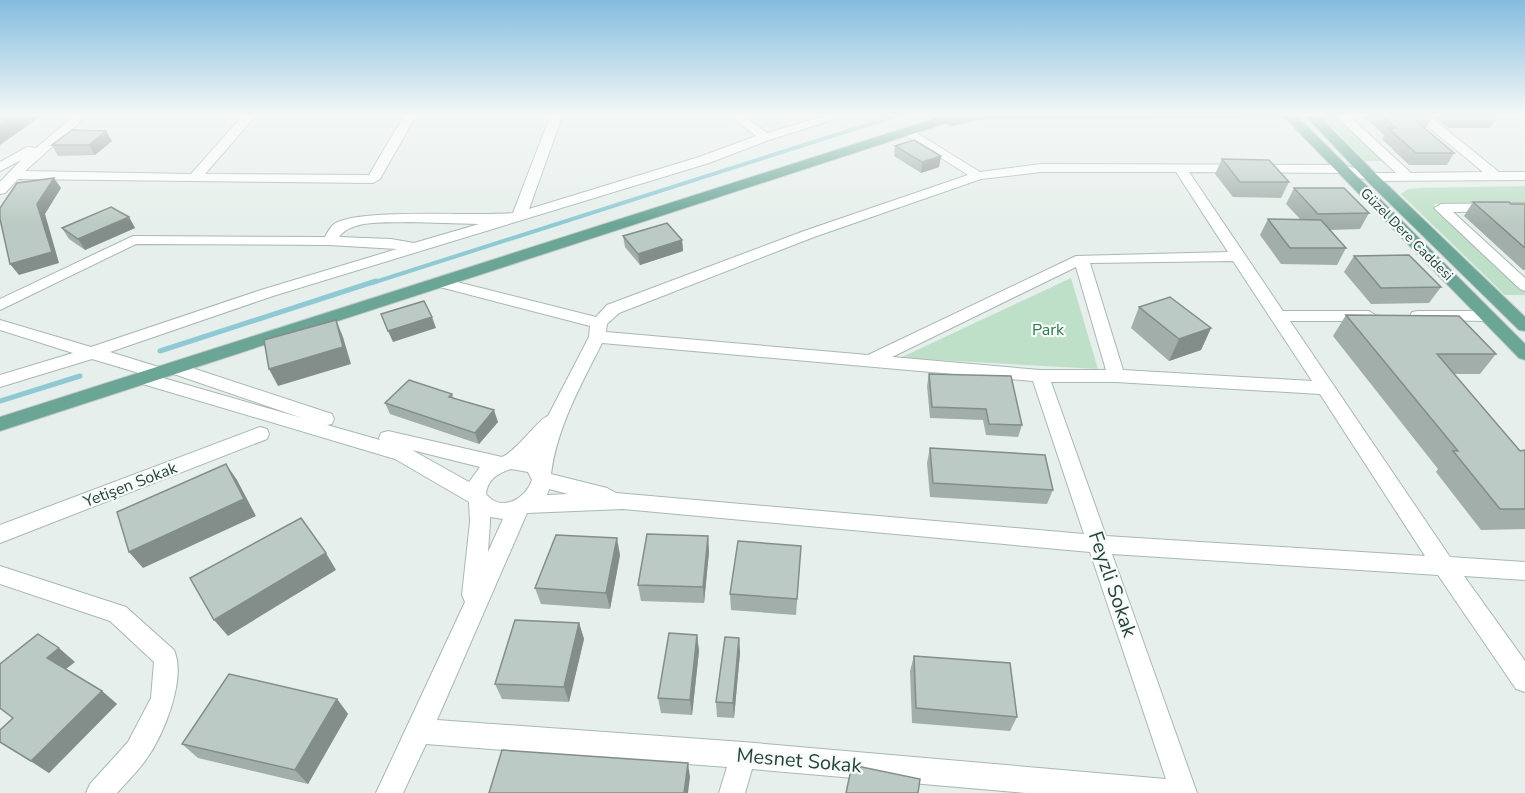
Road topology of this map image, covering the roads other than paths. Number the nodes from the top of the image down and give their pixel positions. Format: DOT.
graph roads {
  1 [pos="28,151"];
  2 [pos="41,151"];
  3 [pos="218,151"];
  4 [pos="389,151"];
  5 [pos="543,151"];
  6 [pos="728,151"];
  7 [pos="850,151"];
  8 [pos="939,151"];
  9 [pos="1325,151"];
  10 [pos="1346,151"];
  11 [pos="1376,151"];
  12 [pos="1465,151"];
  13 [pos="0,167"];
  14 [pos="1343,169"];
  15 [pos="1180,170"];
  16 [pos="15,175"];
  17 [pos="196,176"];
  18 [pos="978,176"];
  19 [pos="1496,176"];
  20 [pos="1525,176"];
  21 [pos="1371,177"];
  22 [pos="1401,177"];
  23 [pos="0,190"];
  24 [pos="1525,207"];
  25 [pos="519,217"];
  26 [pos="329,241"];
  27 [pos="417,248"];
  28 [pos="1238,256"];
  29 [pos="1081,259"];
  30 [pos="441,284"];
  31 [pos="1525,286"];
  32 [pos="0,305"];
  33 [pos="0,310"];
  34 [pos="1278,316"];
  35 [pos="1383,316"];
  36 [pos="1406,316"];
  37 [pos="1488,316"];
  38 [pos="0,325"];
  39 [pos="1525,327"];
  40 [pos="598,330"];
  41 [pos="23,331"];
  42 [pos="91,353"];
  43 [pos="1525,354"];
  44 [pos="869,362"];
  45 [pos="159,373"];
  46 [pos="1040,376"];
  47 [pos="1116,376"];
  48 [pos="0,381"];
  49 [pos="1326,388"];
  50 [pos="560,409"];
  51 [pos="0,424"];
  52 [pos="260,434"];
  53 [pos="506,463"];
  54 [pos="542,477"];
  55 [pos="478,499"];
  56 [pos="623,501"];
  57 [pos="524,506"];
  58 [pos="0,534"];
  59 [pos="1099,544"];
  60 [pos="1444,566"];
  61 [pos="1525,571"];
  62 [pos="0,575"];
  63 [pos="471,612"];
  64 [pos="1525,681"];
  65 [pos="420,731"];
  66 [pos="743,754"];
  67 [pos="99,793"];
  68 [pos="389,793"];
  69 [pos="732,793"];
  70 [pos="1178,793"];
  71 [pos="1184,793"];
  1 -- 13 [label="street"];
  2 -- 16 [label="street"];
  3 -- 17 [label="street"];
  4 -- 17 [label="street"];
  5 -- 25 [label="street"];
  6 -- 25 [label="street"];
  7 -- 30 [label="main road"];
  8 -- 18 [label="street"];
  9 -- 14 [label="main road, Güzel Dere Caddesi"];
  10 -- 21 [label="main road, Güzel Dere Caddesi"];
  11 -- 22 [label="street"];
  12 -- 19 [label="street"];
  14 -- 15 [label="street"];
  14 -- 21 [label="street"];
  14 -- 37 [label="main road, Güzel Dere Caddesi"];
  15 -- 18 [label="street"];
  15 -- 28 [label="street"];
  16 -- 17 [label="street"];
  16 -- 23 [label="street"];
  18 -- 40 [label="street"];
  19 -- 20 [label="street"];
  19 -- 22 [label="street"];
  21 -- 22 [label="street"];
  21 -- 39 [label="main road, Güzel Dere Caddesi"];
  24 -- 31 [label="street"];
  25 -- 26 [label="street"];
  25 -- 27 [label="street"];
  26 -- 27 [label="street"];
  26 -- 32 [label="street"];
  27 -- 42 [label="street"];
  28 -- 29 [label="street"];
  28 -- 34 [label="street"];
  29 -- 44 [label="street"];
  29 -- 47 [label="street"];
  30 -- 40 [label="street"];
  30 -- 45 [label="main road"];
  33 -- 41 [label="street"];
  34 -- 35 [label="street"];
  34 -- 49 [label="street"];
  36 -- 37 [label="street"];
  37 -- 43 [label="main road, Güzel Dere Caddesi"];
  38 -- 41 [label="street"];
  40 -- 44 [label="street"];
  40 -- 50 [label="street"];
  41 -- 42 [label="street"];
  42 -- 45 [label="street"];
  42 -- 48 [label="street"];
  44 -- 46 [label="street"];
  45 -- 51 [label="main road"];
  45 -- 53 [label="street"];
  45 -- 55 [label="street"];
  46 -- 47 [label="street"];
  46 -- 59 [label="street, Feyzli Sokak"];
  47 -- 49 [label="street"];
  49 -- 60 [label="street"];
  50 -- 53 [label="street"];
  50 -- 54 [label="street"];
  52 -- 58 [label="street, Yetişen Sokak"];
  53 -- 54 [label="street"];
  53 -- 55 [label="street"];
  54 -- 56 [label="street"];
  54 -- 57 [label="street"];
  55 -- 57 [label="street"];
  55 -- 63 [label="street"];
  56 -- 57 [label="street"];
  56 -- 59 [label="street"];
  57 -- 63 [label="street"];
  59 -- 60 [label="street"];
  59 -- 71 [label="street, Feyzli Sokak"];
  60 -- 61 [label="street"];
  60 -- 64 [label="street"];
  62 -- 67 [label="street"];
  63 -- 65 [label="street"];
  65 -- 66 [label="street, Mesnet Sokak"];
  65 -- 68 [label="street"];
  66 -- 69 [label="street"];
  66 -- 70 [label="street, Mesnet Sokak"];
}
